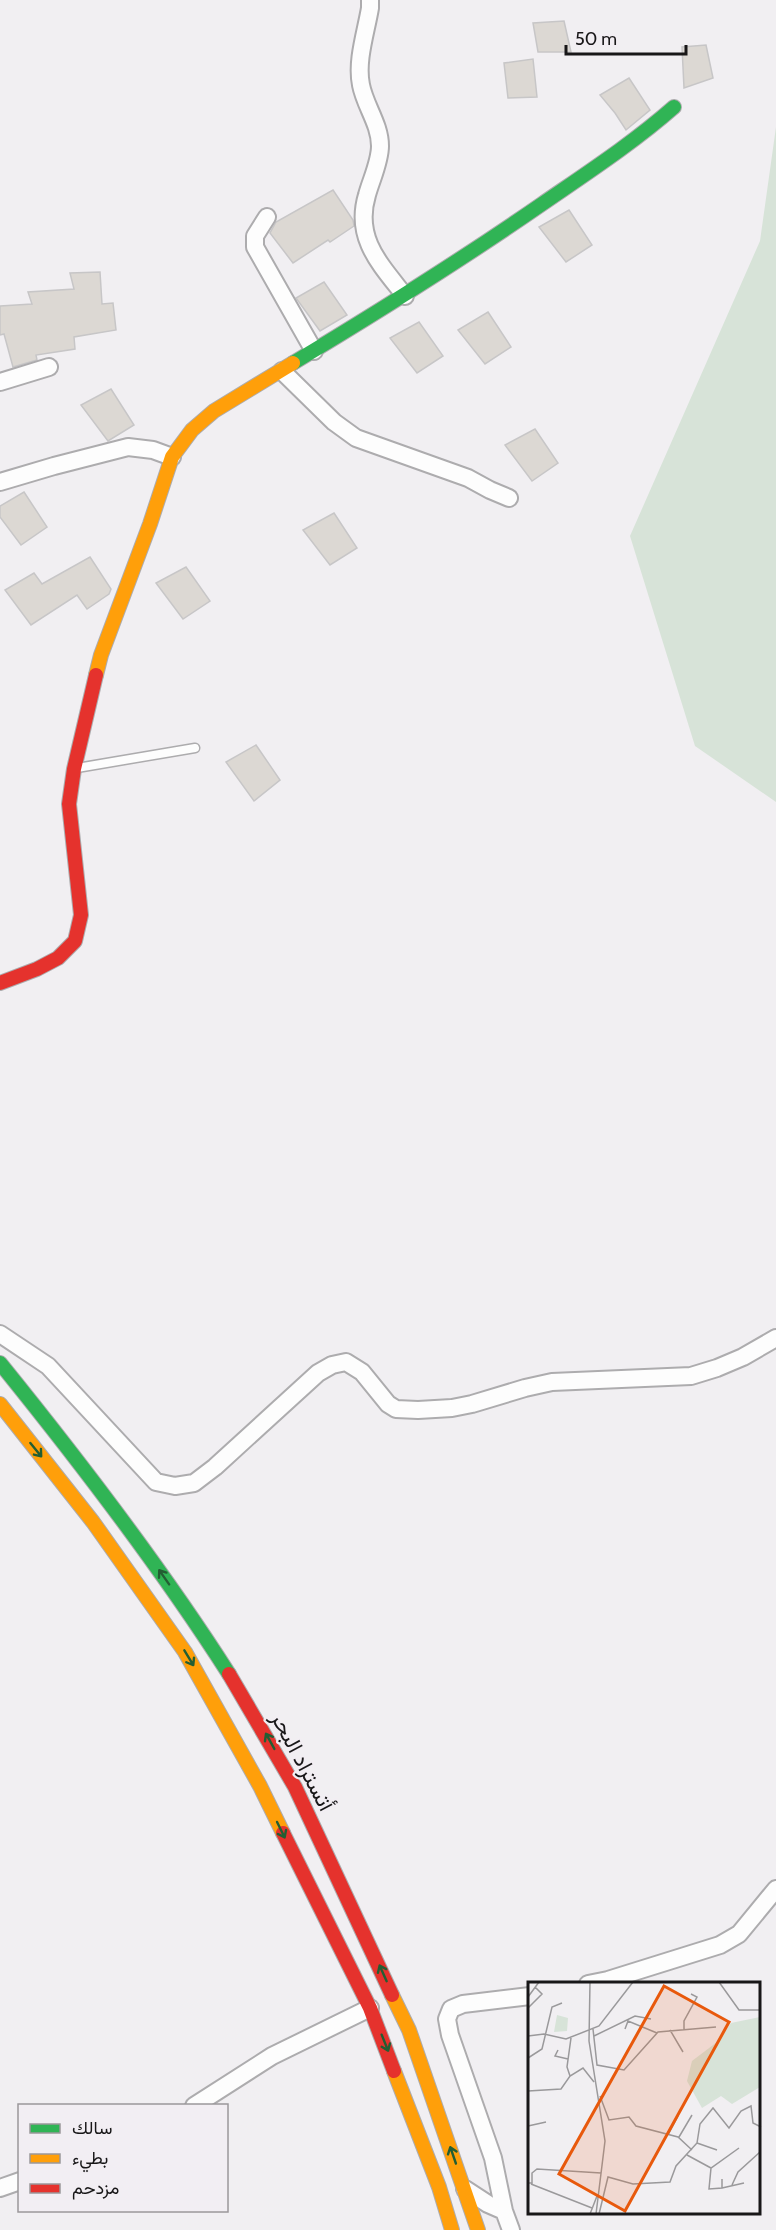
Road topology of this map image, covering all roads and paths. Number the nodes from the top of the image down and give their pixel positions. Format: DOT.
graph roads {
  1 [pos="370,0"];
  2 [pos="674,107"];
  3 [pos="267,217"];
  4 [pos="405,296"];
  5 [pos="314,351"];
  6 [pos="49,367"];
  7 [pos="282,371"];
  8 [pos="0,382"];
  9 [pos="172,457"];
  10 [pos="0,482"];
  11 [pos="509,498"];
  12 [pos="195,748"];
  13 [pos="74,769"];
  14 [pos="0,982"];
  15 [pos="0,1334"];
  16 [pos="776,1338"];
  17 [pos="0,1363"];
  18 [pos="0,1404"];
  19 [pos="776,1889"];
  20 [pos="598,1982"];
  21 [pos="528,1996"];
  22 [pos="370,2008"];
  23 [pos="197,2104"];
  24 [pos="18,2182"];
  25 [pos="0,2188"];
  26 [pos="464,2188"];
  27 [pos="504,2211"];
  28 [pos="452,2230"];
  29 [pos="478,2230"];
  30 [pos="511,2230"];
  1 -- 4 [label="street"];
  2 -- 4 [label="main road"];
  3 -- 5 [label="street"];
  4 -- 5 [label="main road"];
  5 -- 7 [label="main road"];
  6 -- 8 [label="street"];
  7 -- 9 [label="main road"];
  7 -- 11 [label="street"];
  9 -- 10 [label="street"];
  9 -- 13 [label="main road"];
  12 -- 13 [label="lane"];
  13 -- 14 [label="main road"];
  15 -- 16 [label="street"];
  26 -- 17 [label="main road, أتستراد البحر, one-way"];
  18 -- 22 [label="main road, one-way"];
  19 -- 20 [label="street"];
  21 -- 27 [label="street"];
  22 -- 23 [label="street"];
  22 -- 28 [label="main road, one-way"];
  24 -- 25 [label="street"];
  26 -- 27 [label="street"];
  26 -- 29 [label="main road, أتستراد البحر"];
  27 -- 30 [label="street"];
}
